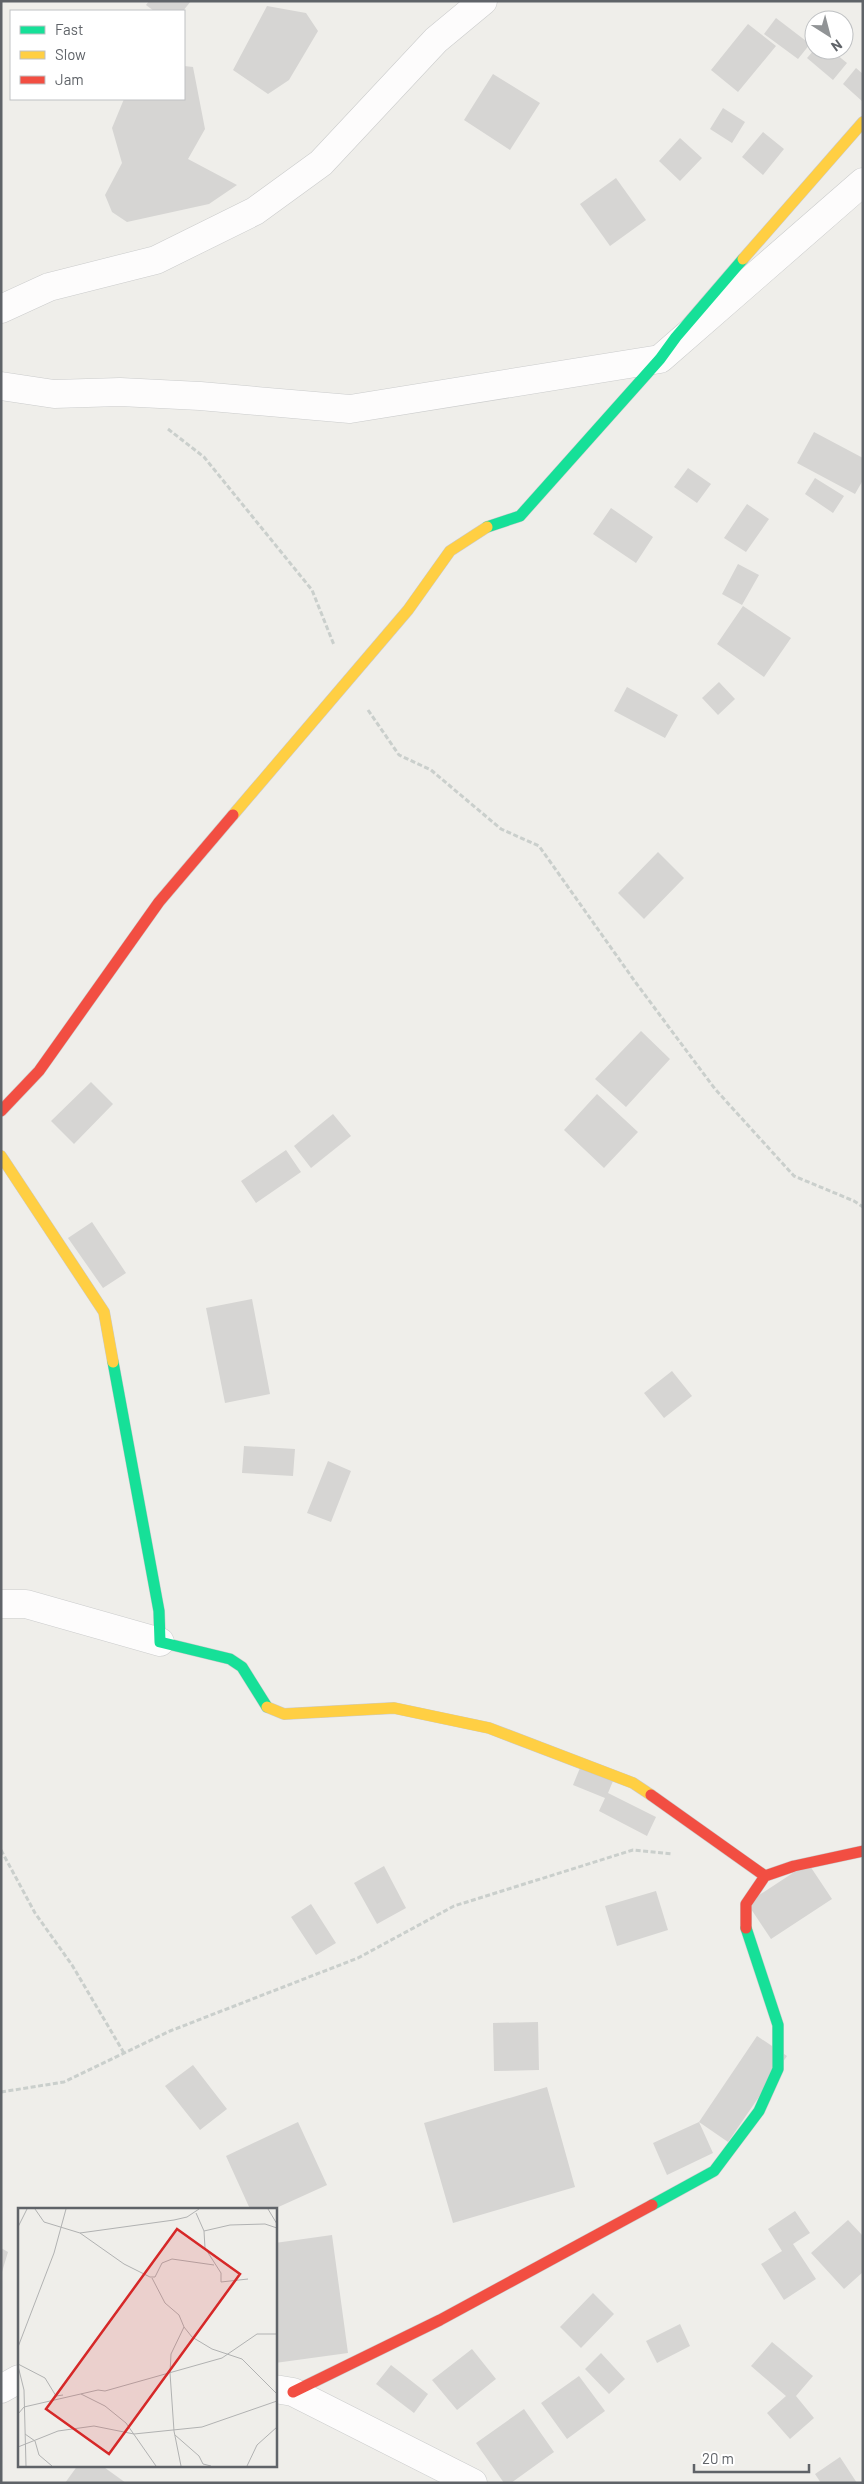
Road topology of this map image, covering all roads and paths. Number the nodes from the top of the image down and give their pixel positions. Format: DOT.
graph roads {
  1 [pos="483,1"];
  2 [pos="863,122"];
  3 [pos="863,182"];
  4 [pos="1,309"];
  5 [pos="660,359"];
  6 [pos="1,386"];
  7 [pos="166,427"];
  8 [pos="349,680"];
  9 [pos="1,1111"];
  10 [pos="1,1156"];
  11 [pos="863,1207"];
  12 [pos="1,1604"];
  13 [pos="160,1642"];
  14 [pos="1,1850"];
  15 [pos="863,1851"];
  16 [pos="673,1854"];
  17 [pos="765,1876"];
  18 [pos="124,2053"];
  19 [pos="1,2092"];
  20 [pos="18,2380"];
  21 [pos="1,2389"];
  22 [pos="284,2391"];
  23 [pos="473,2483"];
  1 -- 4 [label="street"];
  2 -- 5 [label="street"];
  3 -- 5 [label="street"];
  5 -- 6 [label="street"];
  5 -- 8 [label="street"];
  7 -- 8 [label="path"];
  8 -- 9 [label="street"];
  8 -- 11 [label="path"];
  10 -- 13 [label="street"];
  12 -- 13 [label="street"];
  13 -- 17 [label="street"];
  14 -- 18 [label="path"];
  15 -- 17 [label="street"];
  16 -- 18 [label="path"];
  17 -- 22 [label="street"];
  18 -- 19 [label="path"];
  20 -- 21 [label="street"];
  22 -- 23 [label="street"];
}
